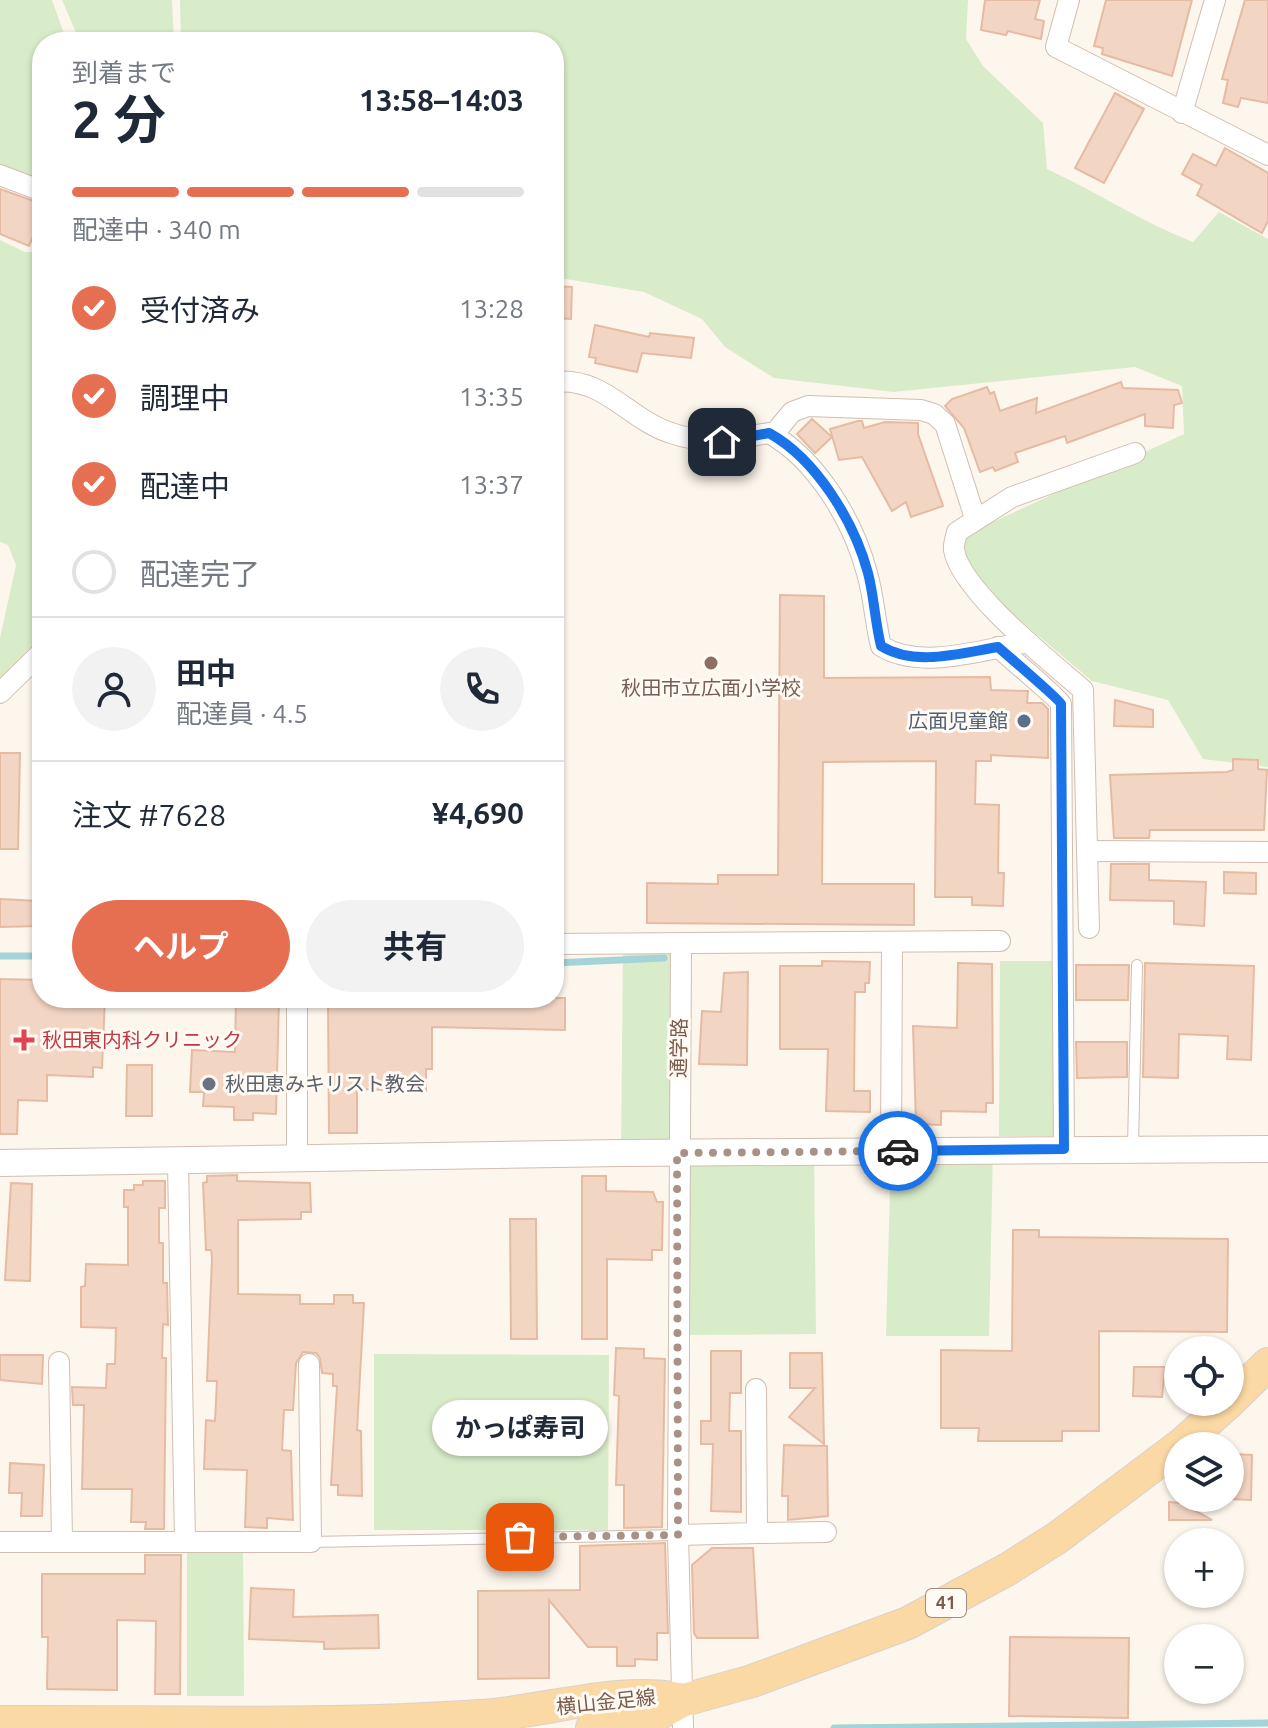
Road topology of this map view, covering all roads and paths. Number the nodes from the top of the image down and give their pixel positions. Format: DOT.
graph roads {
  1 [pos="1069,0"];
  2 [pos="1215,0"];
  3 [pos="1182,113"];
  4 [pos="1268,155"];
  5 [pos="0,175"];
  6 [pos="32,187"];
  7 [pos="564,383"];
  8 [pos="773,435"];
  9 [pos="1135,453"];
  10 [pos="975,518"];
  11 [pos="1028,642"];
  12 [pos="998,647"];
  13 [pos="32,662"];
  14 [pos="0,693"];
  15 [pos="1088,851"];
  16 [pos="1268,852"];
  17 [pos="1089,928"];
  18 [pos="1000,941"];
  19 [pos="564,944"];
  20 [pos="681,944"];
  21 [pos="892,944"];
  22 [pos="1137,965"];
  23 [pos="297,1008"];
  24 [pos="1064,1149"];
  25 [pos="1133,1149"];
  26 [pos="1268,1149"];
  27 [pos="891,1151"];
  28 [pos="684,1153"];
  29 [pos="297,1159"];
  30 [pos="178,1162"];
  31 [pos="0,1163"];
  32 [pos="59,1362"];
  33 [pos="309,1364"];
  34 [pos="1268,1364"];
  35 [pos="1244,1388"];
  36 [pos="756,1389"];
  37 [pos="1214,1416"];
  38 [pos="1196,1432"];
  39 [pos="1164,1458"];
  40 [pos="826,1532"];
  41 [pos="757,1533"];
  42 [pos="683,1535"];
  43 [pos="185,1540"];
  44 [pos="62,1541"];
  45 [pos="0,1542"];
  46 [pos="311,1542"];
  47 [pos="684,1714"];
  48 [pos="0,1722"];
  49 [pos="592,1728"];
  1 -- 3 [label="street"];
  2 -- 3 [label="street"];
  3 -- 4 [label="street"];
  5 -- 6 [label="street"];
  7 -- 8 [label="street"];
  8 -- 10 [label="street"];
  8 -- 12 [label="street"];
  9 -- 10 [label="street"];
  10 -- 11 [label="street"];
  11 -- 12 [label="street"];
  11 -- 15 [label="street"];
  12 -- 24 [label="street"];
  13 -- 14 [label="street"];
  15 -- 16 [label="street"];
  15 -- 17 [label="street"];
  18 -- 21 [label="street"];
  19 -- 20 [label="street"];
  20 -- 21 [label="street"];
  20 -- 28 [label="street, 通学路"];
  21 -- 27 [label="street"];
  22 -- 25 [label="lane"];
  23 -- 29 [label="street"];
  24 -- 25 [label="street"];
  24 -- 27 [label="street"];
  25 -- 26 [label="street"];
  27 -- 28 [label="street"];
  28 -- 29 [label="street"];
  28 -- 42 [label="street, 通学路"];
  29 -- 30 [label="street"];
  30 -- 31 [label="street"];
  30 -- 43 [label="street"];
  32 -- 44 [label="street"];
  33 -- 46 [label="street"];
  34 -- 35 [label="main road, 横山金足線 / 41"];
  36 -- 41 [label="street"];
  37 -- 38 [label="main road, 横山金足線 / 41"];
  39 -- 47 [label="main road, 横山金足線 / 41"];
  40 -- 41 [label="street"];
  41 -- 42 [label="street"];
  42 -- 46 [label="lane"];
  42 -- 47 [label="street, 通学路"];
  43 -- 44 [label="street"];
  43 -- 46 [label="street"];
  44 -- 45 [label="street"];
  47 -- 48 [label="main road, 横山金足線 / 41"];
  47 -- 49 [label="main road, 横山金足線 / 41"];
}
